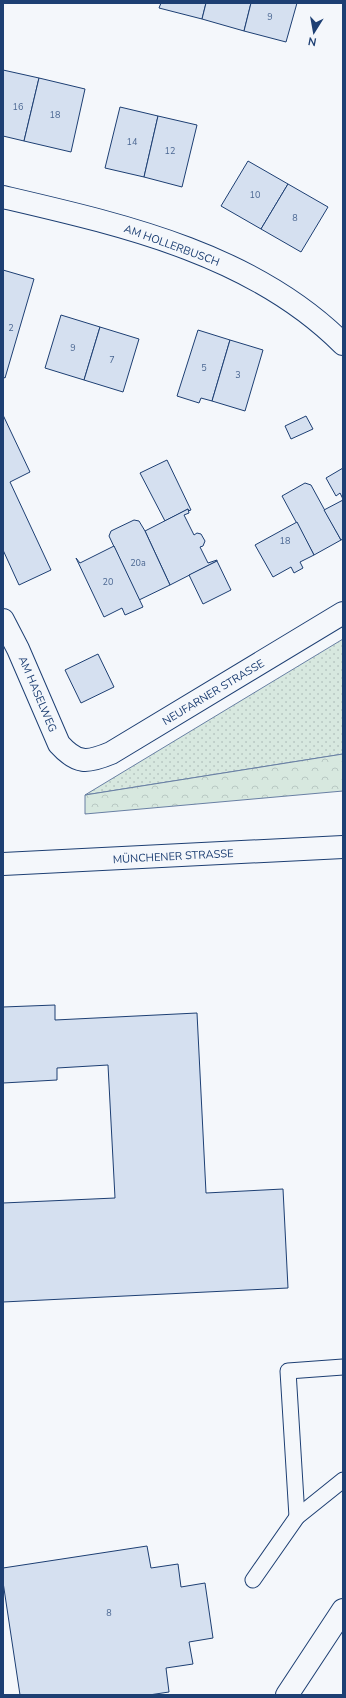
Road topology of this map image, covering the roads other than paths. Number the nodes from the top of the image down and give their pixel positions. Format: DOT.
graph roads {
  1 [pos="3,197"];
  2 [pos="343,344"];
  3 [pos="343,613"];
  4 [pos="3,620"];
  5 [pos="80,760"];
  6 [pos="343,847"];
  7 [pos="3,864"];
  8 [pos="343,1367"];
  9 [pos="343,1480"];
  10 [pos="296,1517"];
  11 [pos="252,1580"];
  12 [pos="343,1610"];
  13 [pos="287,1695"];
  1 -- 2 [label="street, AM HOLLERBUSCH"];
  3 -- 5 [label="street, NEUFARNER STRASSE"];
  4 -- 5 [label="street, AM HASELWEG"];
  6 -- 7 [label="street, MÜNCHENER STRASSE"];
  8 -- 10 [label="lane"];
  9 -- 10 [label="lane"];
  10 -- 11 [label="lane"];
  12 -- 13 [label="street"];
}
